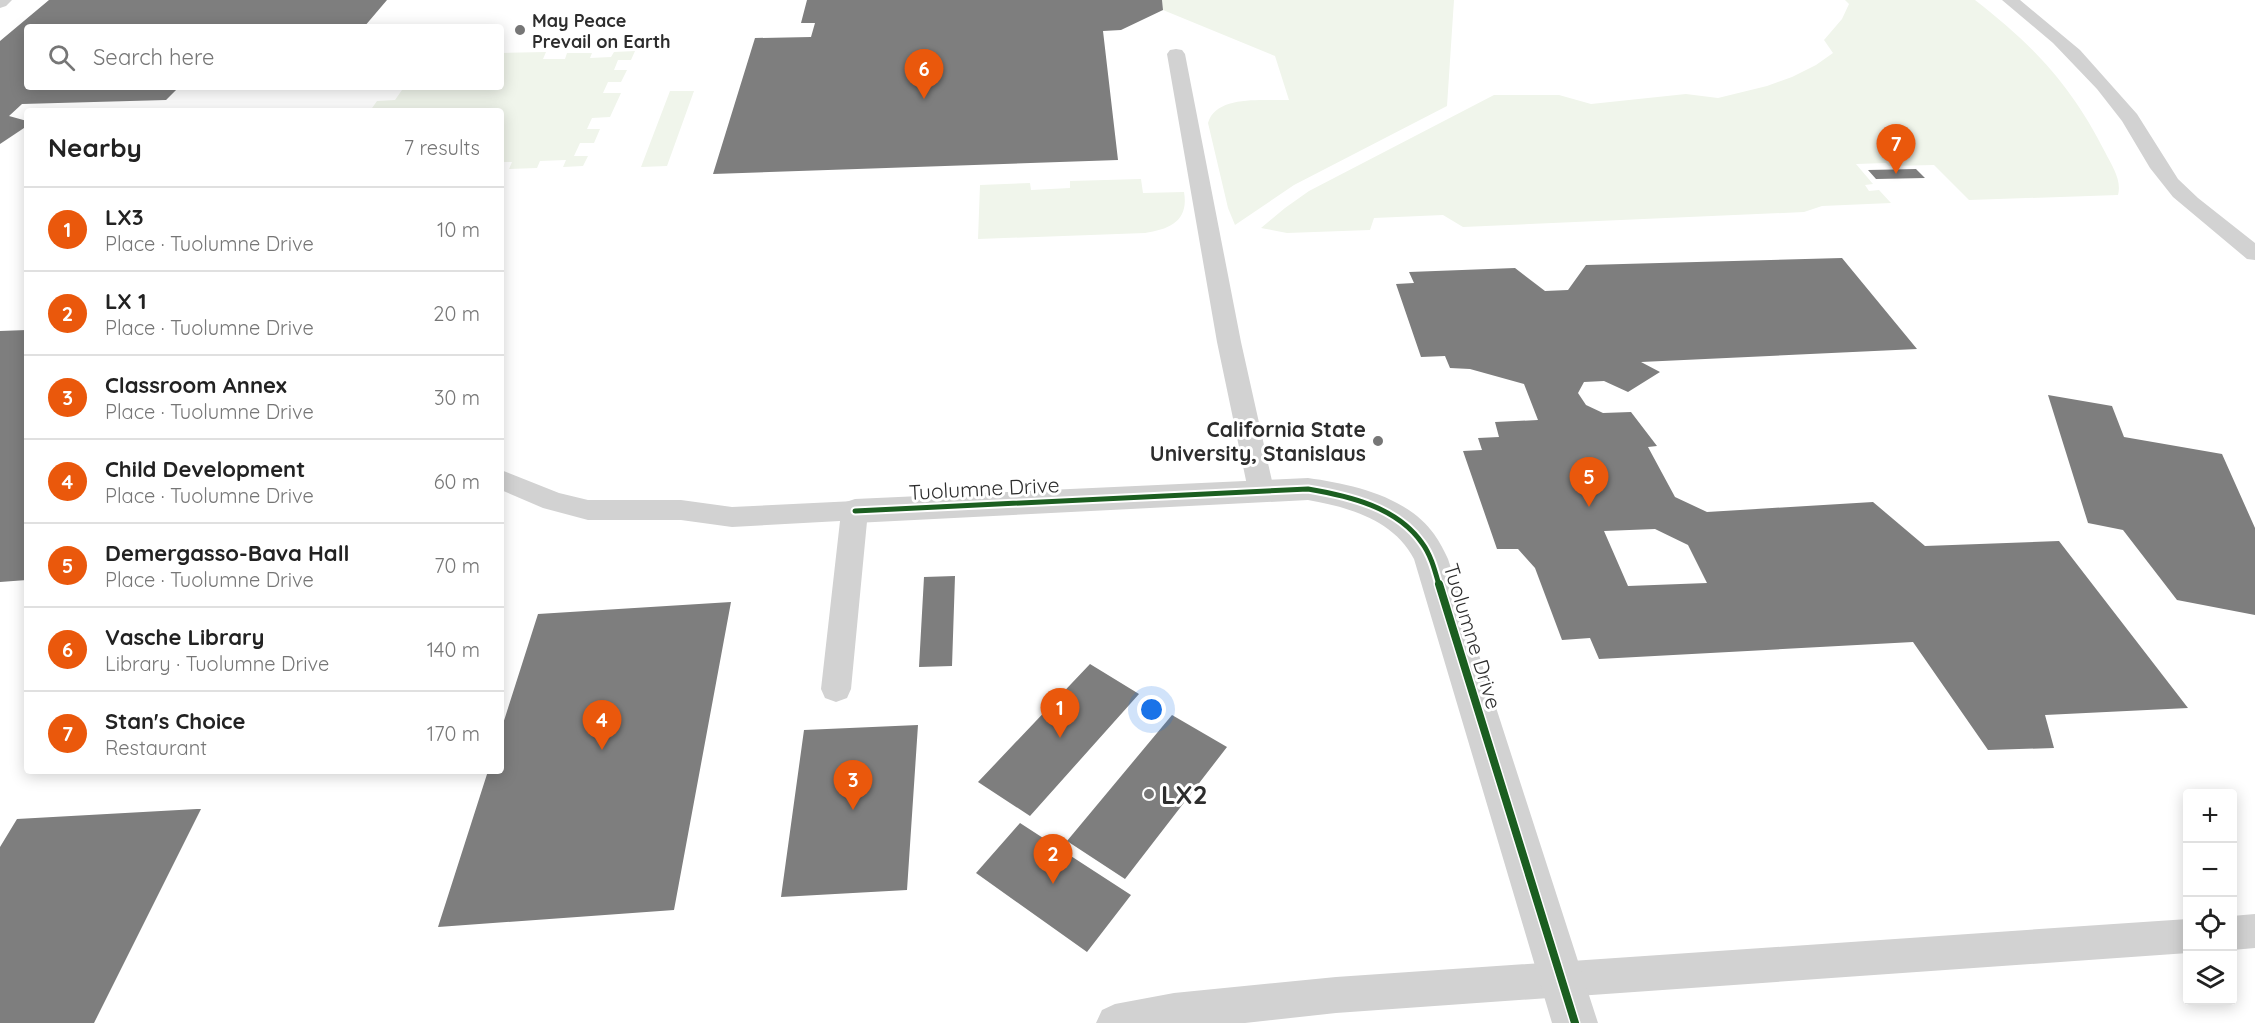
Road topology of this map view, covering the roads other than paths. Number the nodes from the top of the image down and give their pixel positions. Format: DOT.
graph roads {
  1 [pos="4,0"];
  2 [pos="2010,0"];
  3 [pos="0,3"];
  4 [pos="1176,54"];
  5 [pos="2255,254"];
  6 [pos="504,480"];
  7 [pos="1261,490"];
  8 [pos="855,511"];
  9 [pos="836,689"];
  10 [pos="2255,931"];
  11 [pos="2237,933"];
  12 [pos="2183,936"];
  13 [pos="1562,980"];
  14 [pos="1115,1023"];
  15 [pos="1575,1023"];
  1 -- 3 [label="lane"];
  2 -- 5 [label="lane"];
  4 -- 7 [label="lane"];
  6 -- 8 [label="lane"];
  7 -- 8 [label="street, Tuolumne Drive"];
  7 -- 13 [label="street, Tuolumne Drive"];
  8 -- 9 [label="lane"];
  10 -- 11 [label="lane"];
  12 -- 13 [label="lane"];
  13 -- 14 [label="lane"];
  13 -- 15 [label="street, Tuolumne Drive"];
}
